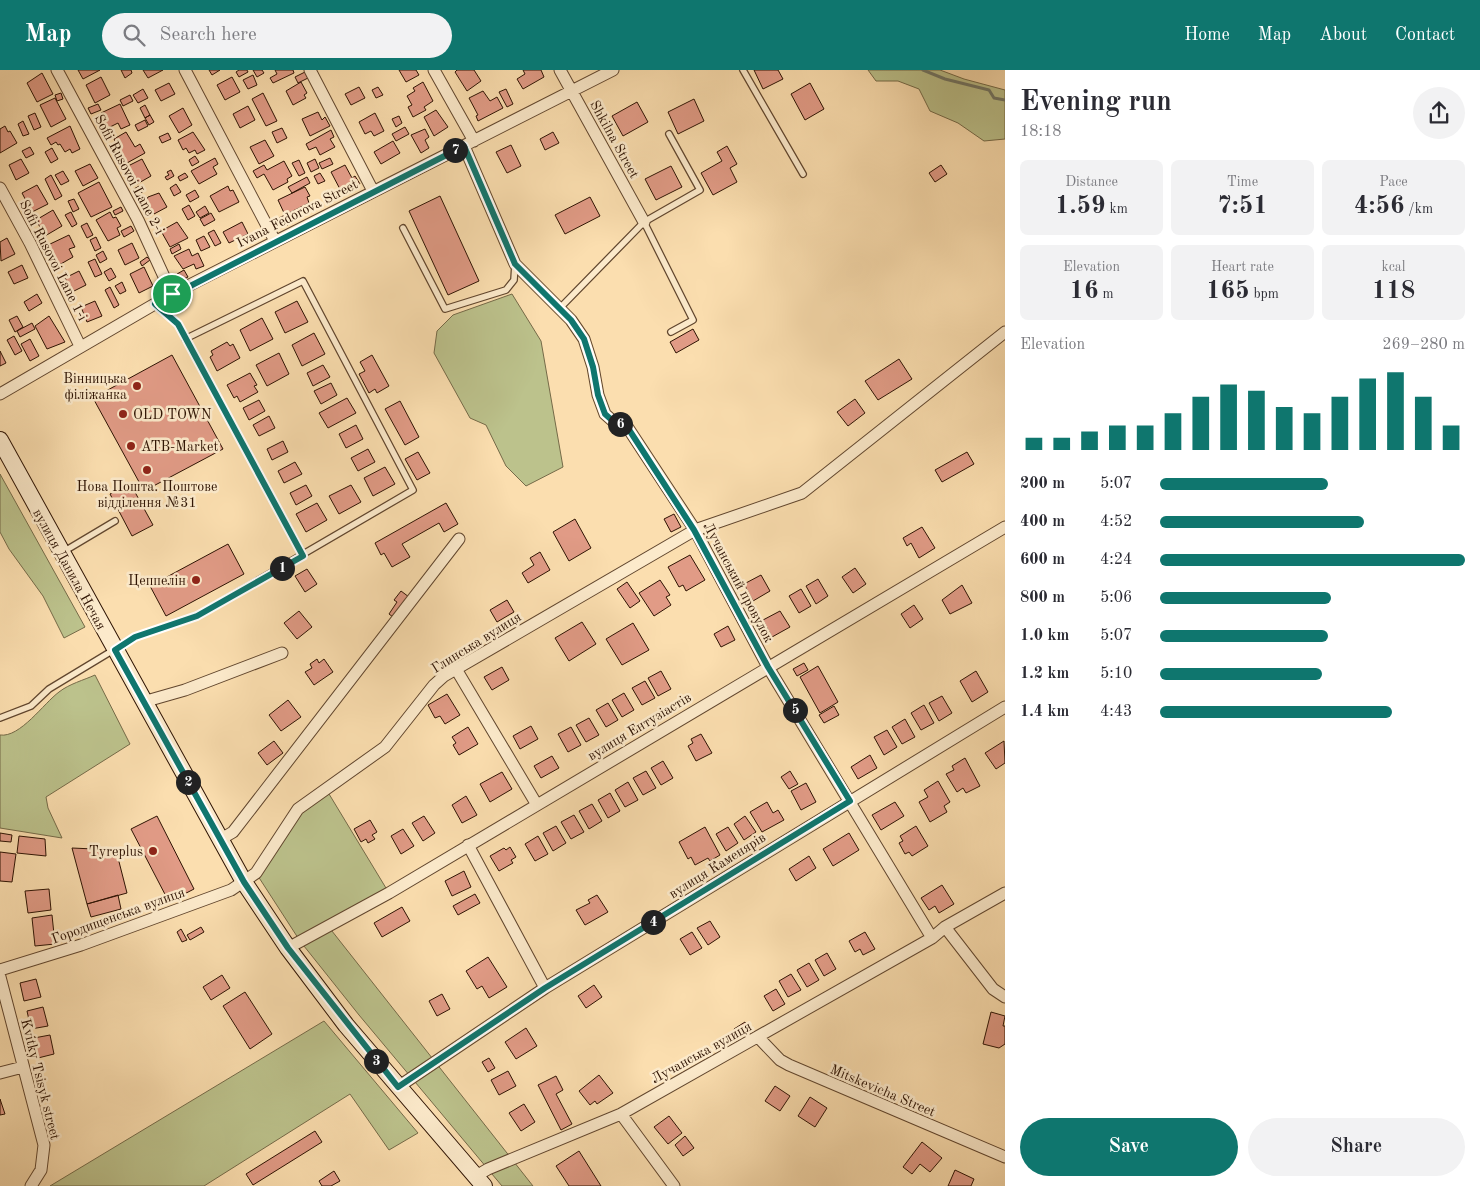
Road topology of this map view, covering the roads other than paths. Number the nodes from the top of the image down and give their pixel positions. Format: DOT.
graph roads {
  1 [pos="58,70"];
  2 [pos="185,70"];
  3 [pos="310,70"];
  4 [pos="434,70"];
  5 [pos="560,70"];
  6 [pos="614,70"];
  7 [pos="743,70"];
  8 [pos="571,90"];
  9 [pos="669,134"];
  10 [pos="470,143"];
  11 [pos="804,174"];
  12 [pos="0,188"];
  13 [pos="373,191"];
  14 [pos="644,222"];
  15 [pos="403,228"];
  16 [pos="275,241"];
  17 [pos="515,264"];
  18 [pos="172,294"];
  19 [pos="155,304"];
  20 [pos="559,309"];
  21 [pos="670,332"];
  22 [pos="1005,332"];
  23 [pos="186,339"];
  24 [pos="80,346"];
  25 [pos="0,394"];
  26 [pos="0,440"];
  27 [pos="115,520"];
  28 [pos="1005,527"];
  29 [pos="694,530"];
  30 [pos="459,539"];
  31 [pos="61,553"];
  32 [pos="303,556"];
  33 [pos="115,650"];
  34 [pos="282,653"];
  35 [pos="768,667"];
  36 [pos="456,669"];
  37 [pos="143,702"];
  38 [pos="1005,707"];
  39 [pos="0,718"];
  40 [pos="850,801"];
  41 [pos="537,805"];
  42 [pos="220,840"];
  43 [pos="468,846"];
  44 [pos="244,882"];
  45 [pos="1005,893"];
  46 [pos="945,927"];
  47 [pos="932,938"];
  48 [pos="288,948"];
  49 [pos="0,970"];
  50 [pos="0,977"];
  51 [pos="545,988"];
  52 [pos="1005,997"];
  53 [pos="758,1037"];
  54 [pos="23,1067"];
  55 [pos="0,1073"];
  56 [pos="398,1087"];
  57 [pos="621,1114"];
  58 [pos="1005,1157"];
  59 [pos="480,1181"];
  60 [pos="31,1186"];
  61 [pos="674,1186"];
  1 -- 18 [label="street, Sofii Rusovoi Lane 2-i"];
  2 -- 16 [label="street"];
  3 -- 13 [label="street"];
  4 -- 10 [label="street, Лучанський провулок"];
  5 -- 8 [label="street, Shkilna Street"];
  6 -- 8 [label="street, Ivana Fedorova Street"];
  7 -- 11 [label="lane"];
  8 -- 10 [label="street, Ivana Fedorova Street"];
  8 -- 14 [label="street, Shkilna Street"];
  9 -- 14 [label="lane"];
  10 -- 13 [label="street, Ivana Fedorova Street"];
  10 -- 17 [label="street, Лучанський провулок"];
  12 -- 24 [label="street, Sofii Rusovoi Lane 1-i"];
  13 -- 16 [label="street, Ivana Fedorova Street"];
  14 -- 20 [label="lane"];
  14 -- 21 [label="lane"];
  15 -- 17 [label="lane"];
  16 -- 18 [label="street, Ivana Fedorova Street"];
  17 -- 20 [label="street, Лучанський провулок"];
  18 -- 19 [label="street, Ivana Fedorova Street"];
  19 -- 23 [label="lane"];
  19 -- 24 [label="street, Ivana Fedorova Street"];
  20 -- 29 [label="street, Лучанський провулок"];
  22 -- 29 [label="street, Глинська вулиця"];
  23 -- 32 [label="lane"];
  23 -- 32 [label="lane"];
  24 -- 25 [label="street, Ivana Fedorova Street"];
  26 -- 31 [label="main road, вулиця Данила Нечая"];
  27 -- 31 [label="lane"];
  28 -- 35 [label="street, вулиця Ентузіастів"];
  29 -- 35 [label="street, Лучанський провулок"];
  29 -- 36 [label="street, Глинська вулиця"];
  30 -- 42 [label="street"];
  31 -- 33 [label="main road, вулиця Данила Нечая"];
  32 -- 33 [label="lane"];
  33 -- 37 [label="main road, вулиця Данила Нечая"];
  33 -- 39 [label="lane"];
  34 -- 37 [label="street"];
  35 -- 40 [label="street, Лучанський провулок"];
  35 -- 41 [label="street, вулиця Ентузіастів"];
  36 -- 41 [label="street"];
  36 -- 44 [label="street, Глинська вулиця"];
  37 -- 42 [label="main road, вулиця Данила Нечая"];
  38 -- 40 [label="street, вулиця Каменярів"];
  40 -- 47 [label="street, Лучанський провулок"];
  40 -- 51 [label="street, вулиця Каменярів"];
  41 -- 43 [label="street, вулиця Ентузіастів"];
  42 -- 44 [label="main road, вулиця Данила Нечая"];
  43 -- 48 [label="street, вулиця Ентузіастів"];
  43 -- 51 [label="street"];
  44 -- 48 [label="main road, вулиця Данила Нечая"];
  44 -- 49 [label="street, Городищенська вулиця"];
  45 -- 46 [label="street, Лучанська вулиця"];
  46 -- 47 [label="street, Лучанська вулиця"];
  46 -- 52 [label="street"];
  47 -- 53 [label="street, Лучанська вулиця"];
  48 -- 56 [label="main road, вулиця Данила Нечая"];
  50 -- 54 [label="street, Kvitky Tsisyk street"];
  51 -- 56 [label="street, вулиця Каменярів"];
  53 -- 57 [label="street, Лучанська вулиця"];
  53 -- 58 [label="street, Mitskevicha Street"];
  54 -- 55 [label="street"];
  54 -- 60 [label="street, Kvitky Tsisyk street"];
  56 -- 59 [label="main road, вулиця Данила Нечая"];
  57 -- 59 [label="street, Лучанська вулиця"];
  57 -- 61 [label="street"];
}
